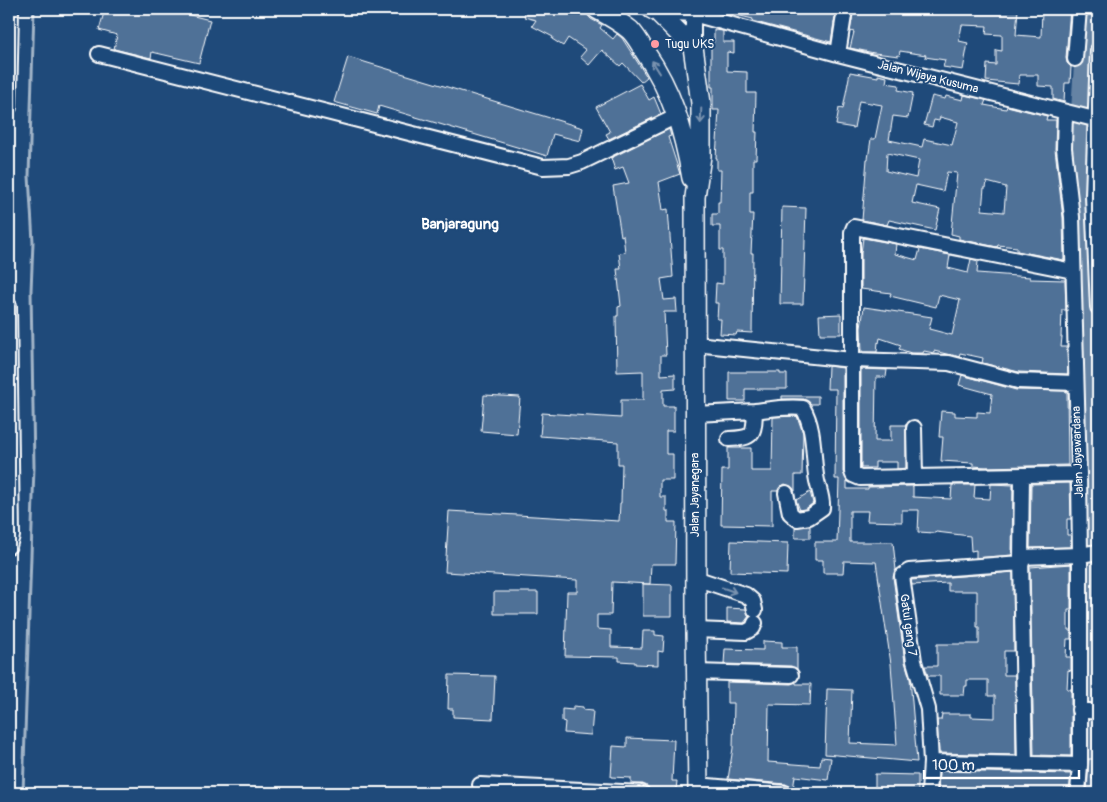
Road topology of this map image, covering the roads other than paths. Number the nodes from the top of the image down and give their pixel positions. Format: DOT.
graph roads {
  1 [pos="11,9"];
  2 [pos="597,9"];
  3 [pos="845,9"];
  4 [pos="1079,9"];
  5 [pos="655,10"];
  6 [pos="693,11"];
  7 [pos="619,15"];
  8 [pos="693,47"];
  9 [pos="99,54"];
  10 [pos="838,54"];
  11 [pos="1098,57"];
  12 [pos="1075,59"];
  13 [pos="699,84"];
  14 [pos="669,92"];
  15 [pos="9,107"];
  16 [pos="1071,113"];
  17 [pos="677,116"];
  18 [pos="1096,119"];
  19 [pos="695,197"];
  20 [pos="1073,271"];
  21 [pos="9,306"];
  22 [pos="1098,307"];
  23 [pos="695,344"];
  24 [pos="852,360"];
  25 [pos="1075,383"];
  26 [pos="755,412"];
  27 [pos="695,414"];
  28 [pos="914,428"];
  29 [pos="729,439"];
  30 [pos="1079,474"];
  31 [pos="1022,476"];
  32 [pos="915,477"];
  33 [pos="786,493"];
  34 [pos="9,546"];
  35 [pos="1091,553"];
  36 [pos="1021,560"];
  37 [pos="695,578"];
  38 [pos="696,630"];
  39 [pos="696,672"];
  40 [pos="790,675"];
  41 [pos="1090,711"];
  42 [pos="931,762"];
  43 [pos="1025,764"];
  44 [pos="1080,765"];
  45 [pos="480,784"];
  46 [pos="698,789"];
  47 [pos="642,793"];
  48 [pos="785,793"];
  49 [pos="929,793"];
  50 [pos="1078,793"];
  1 -- 15 [label="street"];
  2 -- 7 [label="main road, Jalan Jayanegara"];
  3 -- 10 [label="street"];
  4 -- 12 [label="street"];
  5 -- 6 [label="street, Jalan Wijaya Kusuma"];
  5 -- 8 [label="main road"];
  6 -- 8 [label="street"];
  6 -- 10 [label="street, Jalan Wijaya Kusuma"];
  14 -- 7 [label="main road, Jalan Jayanegara, one-way"];
  8 -- 13 [label="main road, Jalan Jayanegara"];
  9 -- 17 [label="street"];
  10 -- 16 [label="street, Jalan Wijaya Kusuma"];
  11 -- 18 [label="street"];
  13 -- 14 [label="main road"];
  13 -- 19 [label="main road, Jalan Jayanegara, one-way"];
  14 -- 17 [label="main road, Jalan Jayanegara"];
  16 -- 18 [label="street, Jalan Wijaya Kusuma"];
  16 -- 20 [label="street, Jalan Jayawardana"];
  17 -- 19 [label="main road, Jalan Jayanegara"];
  18 -- 22 [label="street"];
  19 -- 23 [label="main road, Jalan Jayanegara"];
  20 -- 24 [label="street"];
  20 -- 25 [label="street, Jalan Jayawardana"];
  21 -- 34 [label="street"];
  23 -- 24 [label="street"];
  23 -- 27 [label="main road, Jalan Jayanegara"];
  24 -- 25 [label="street"];
  24 -- 32 [label="street"];
  25 -- 30 [label="street, Jalan Jayawardana"];
  26 -- 27 [label="street"];
  26 -- 29 [label="street"];
  26 -- 33 [label="street"];
  27 -- 37 [label="main road, Jalan Jayanegara"];
  28 -- 32 [label="street"];
  30 -- 31 [label="street"];
  30 -- 35 [label="street, Jalan Jayawardana"];
  31 -- 32 [label="street"];
  31 -- 36 [label="street"];
  35 -- 36 [label="street"];
  35 -- 41 [label="street, Jalan Jayawardana"];
  36 -- 42 [label="street, Gatul gang 7"];
  36 -- 43 [label="street"];
  37 -- 38 [label="main road, Jalan Jayanegara"];
  37 -- 38 [label="street, one-way"];
  38 -- 39 [label="main road, Jalan Jayanegara"];
  39 -- 40 [label="street"];
  39 -- 46 [label="main road, Jalan Jayanegara"];
  41 -- 44 [label="street, Jalan Jayawardana"];
  42 -- 43 [label="street"];
  42 -- 49 [label="street, Gatul gang 7"];
  43 -- 44 [label="street"];
  44 -- 50 [label="street, Jalan Jayawardana"];
  45 -- 47 [label="street"];
  46 -- 48 [label="street"];
}
